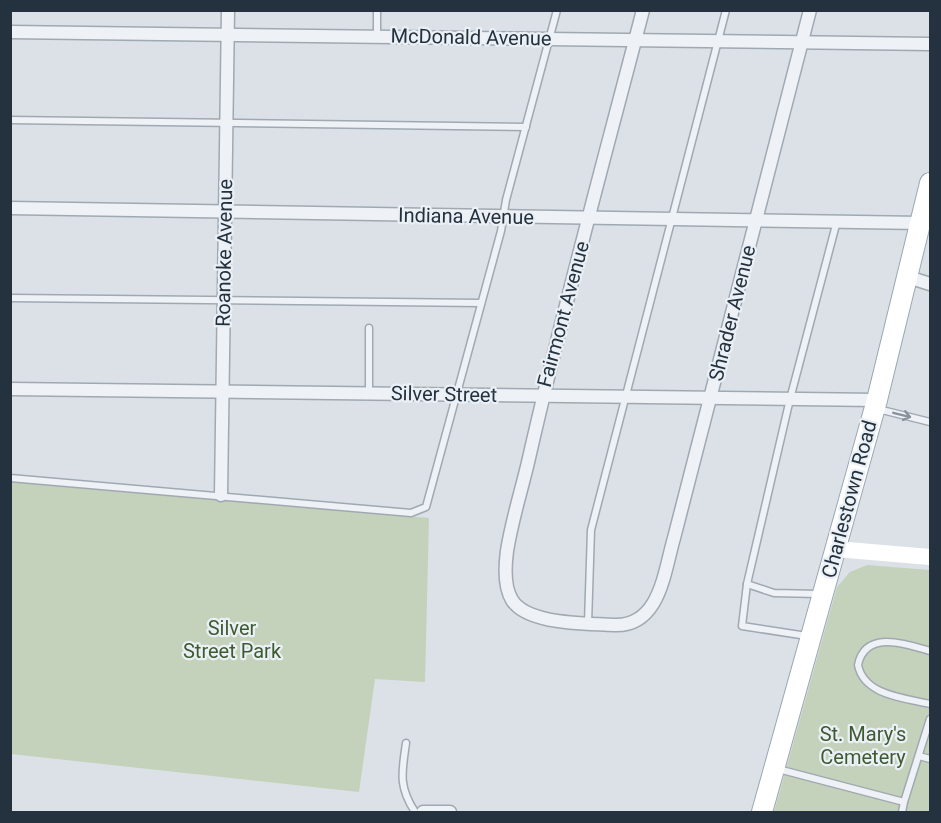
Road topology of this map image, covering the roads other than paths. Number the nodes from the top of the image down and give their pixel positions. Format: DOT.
graph roads {
  1 [pos="228,10"];
  2 [pos="377,10"];
  3 [pos="557,10"];
  4 [pos="643,10"];
  5 [pos="726,10"];
  6 [pos="810,10"];
  7 [pos="10,32"];
  8 [pos="228,34"];
  9 [pos="377,36"];
  10 [pos="550,38"];
  11 [pos="635,39"];
  12 [pos="717,41"];
  13 [pos="802,42"];
  14 [pos="930,44"];
  15 [pos="10,120"];
  16 [pos="226,122"];
  17 [pos="526,127"];
  18 [pos="930,183"];
  19 [pos="10,208"];
  20 [pos="225,212"];
  21 [pos="503,216"];
  22 [pos="589,218"];
  23 [pos="672,219"];
  24 [pos="755,220"];
  25 [pos="837,221"];
  26 [pos="921,223"];
  27 [pos="908,277"];
  28 [pos="930,284"];
  29 [pos="10,298"];
  30 [pos="224,301"];
  31 [pos="481,303"];
  32 [pos="369,328"];
  33 [pos="10,389"];
  34 [pos="222,392"];
  35 [pos="369,394"];
  36 [pos="456,395"];
  37 [pos="542,395"];
  38 [pos="627,397"];
  39 [pos="710,398"];
  40 [pos="790,399"];
  41 [pos="875,404"];
  42 [pos="930,422"];
  43 [pos="10,478"];
  44 [pos="221,495"];
  45 [pos="836,549"];
  46 [pos="930,557"];
  47 [pos="747,584"];
  48 [pos="823,594"];
  49 [pos="588,623"];
  50 [pos="810,636"];
  51 [pos="930,651"];
  52 [pos="930,704"];
  53 [pos="930,719"];
  54 [pos="406,743"];
  55 [pos="919,756"];
  56 [pos="930,759"];
  57 [pos="775,768"];
  58 [pos="904,802"];
  59 [pos="415,813"];
  60 [pos="423,813"];
  61 [pos="450,813"];
  62 [pos="762,813"];
  63 [pos="902,813"];
  1 -- 8 [label="street, Roanoke Avenue"];
  2 -- 9 [label="lane"];
  3 -- 10 [label="lane"];
  4 -- 11 [label="street, Fairmont Avenue"];
  5 -- 12 [label="lane"];
  6 -- 13 [label="street, Shrader Avenue"];
  7 -- 8 [label="street, McDonald Avenue"];
  8 -- 9 [label="street, McDonald Avenue"];
  8 -- 16 [label="street, Roanoke Avenue"];
  9 -- 10 [label="street, McDonald Avenue"];
  10 -- 11 [label="street, McDonald Avenue"];
  10 -- 17 [label="lane"];
  11 -- 12 [label="street, McDonald Avenue"];
  11 -- 22 [label="street, Fairmont Avenue"];
  12 -- 13 [label="street, McDonald Avenue"];
  12 -- 23 [label="lane"];
  13 -- 14 [label="street, McDonald Avenue"];
  13 -- 24 [label="street, Shrader Avenue"];
  15 -- 16 [label="lane"];
  16 -- 17 [label="lane"];
  16 -- 20 [label="street, Roanoke Avenue"];
  17 -- 21 [label="lane"];
  18 -- 26 [label="main road, Charlestown Road"];
  19 -- 20 [label="street, Indiana Avenue"];
  20 -- 21 [label="street, Indiana Avenue"];
  20 -- 30 [label="street, Roanoke Avenue"];
  21 -- 22 [label="street, Indiana Avenue"];
  21 -- 31 [label="lane"];
  22 -- 23 [label="street, Indiana Avenue"];
  22 -- 37 [label="street, Fairmont Avenue"];
  23 -- 24 [label="street, Indiana Avenue"];
  23 -- 38 [label="lane"];
  24 -- 25 [label="street, Indiana Avenue"];
  24 -- 39 [label="street, Shrader Avenue"];
  25 -- 26 [label="street, Indiana Avenue"];
  25 -- 40 [label="lane"];
  26 -- 27 [label="main road, Charlestown Road"];
  27 -- 28 [label="street"];
  27 -- 41 [label="main road, Charlestown Road"];
  29 -- 30 [label="lane"];
  30 -- 31 [label="lane"];
  30 -- 34 [label="street, Roanoke Avenue"];
  31 -- 36 [label="lane"];
  32 -- 35 [label="lane"];
  33 -- 34 [label="street, Silver Street"];
  34 -- 35 [label="street, Silver Street"];
  34 -- 44 [label="street, Roanoke Avenue"];
  35 -- 36 [label="street, Silver Street"];
  36 -- 37 [label="street, Silver Street"];
  36 -- 44 [label="lane"];
  37 -- 38 [label="street, Silver Street"];
  37 -- 49 [label="street, Fairmont Avenue"];
  38 -- 39 [label="street, Silver Street"];
  38 -- 49 [label="lane"];
  39 -- 40 [label="street, Silver Street"];
  39 -- 49 [label="street, Shrader Avenue"];
  40 -- 41 [label="street, Silver Street"];
  40 -- 47 [label="lane"];
  41 -- 42 [label="lane, one-way"];
  41 -- 45 [label="main road, Charlestown Road"];
  43 -- 44 [label="lane"];
  45 -- 46 [label="main road"];
  45 -- 48 [label="main road, Charlestown Road"];
  47 -- 48 [label="lane"];
  47 -- 50 [label="lane"];
  48 -- 50 [label="main road, Charlestown Road"];
  50 -- 57 [label="main road, Charlestown Road"];
  51 -- 52 [label="lane"];
  53 -- 55 [label="lane"];
  54 -- 59 [label="lane"];
  55 -- 56 [label="lane"];
  55 -- 58 [label="lane"];
  57 -- 58 [label="lane"];
  57 -- 62 [label="main road, Charlestown Road"];
  58 -- 63 [label="lane"];
  60 -- 61 [label="street"];
}
